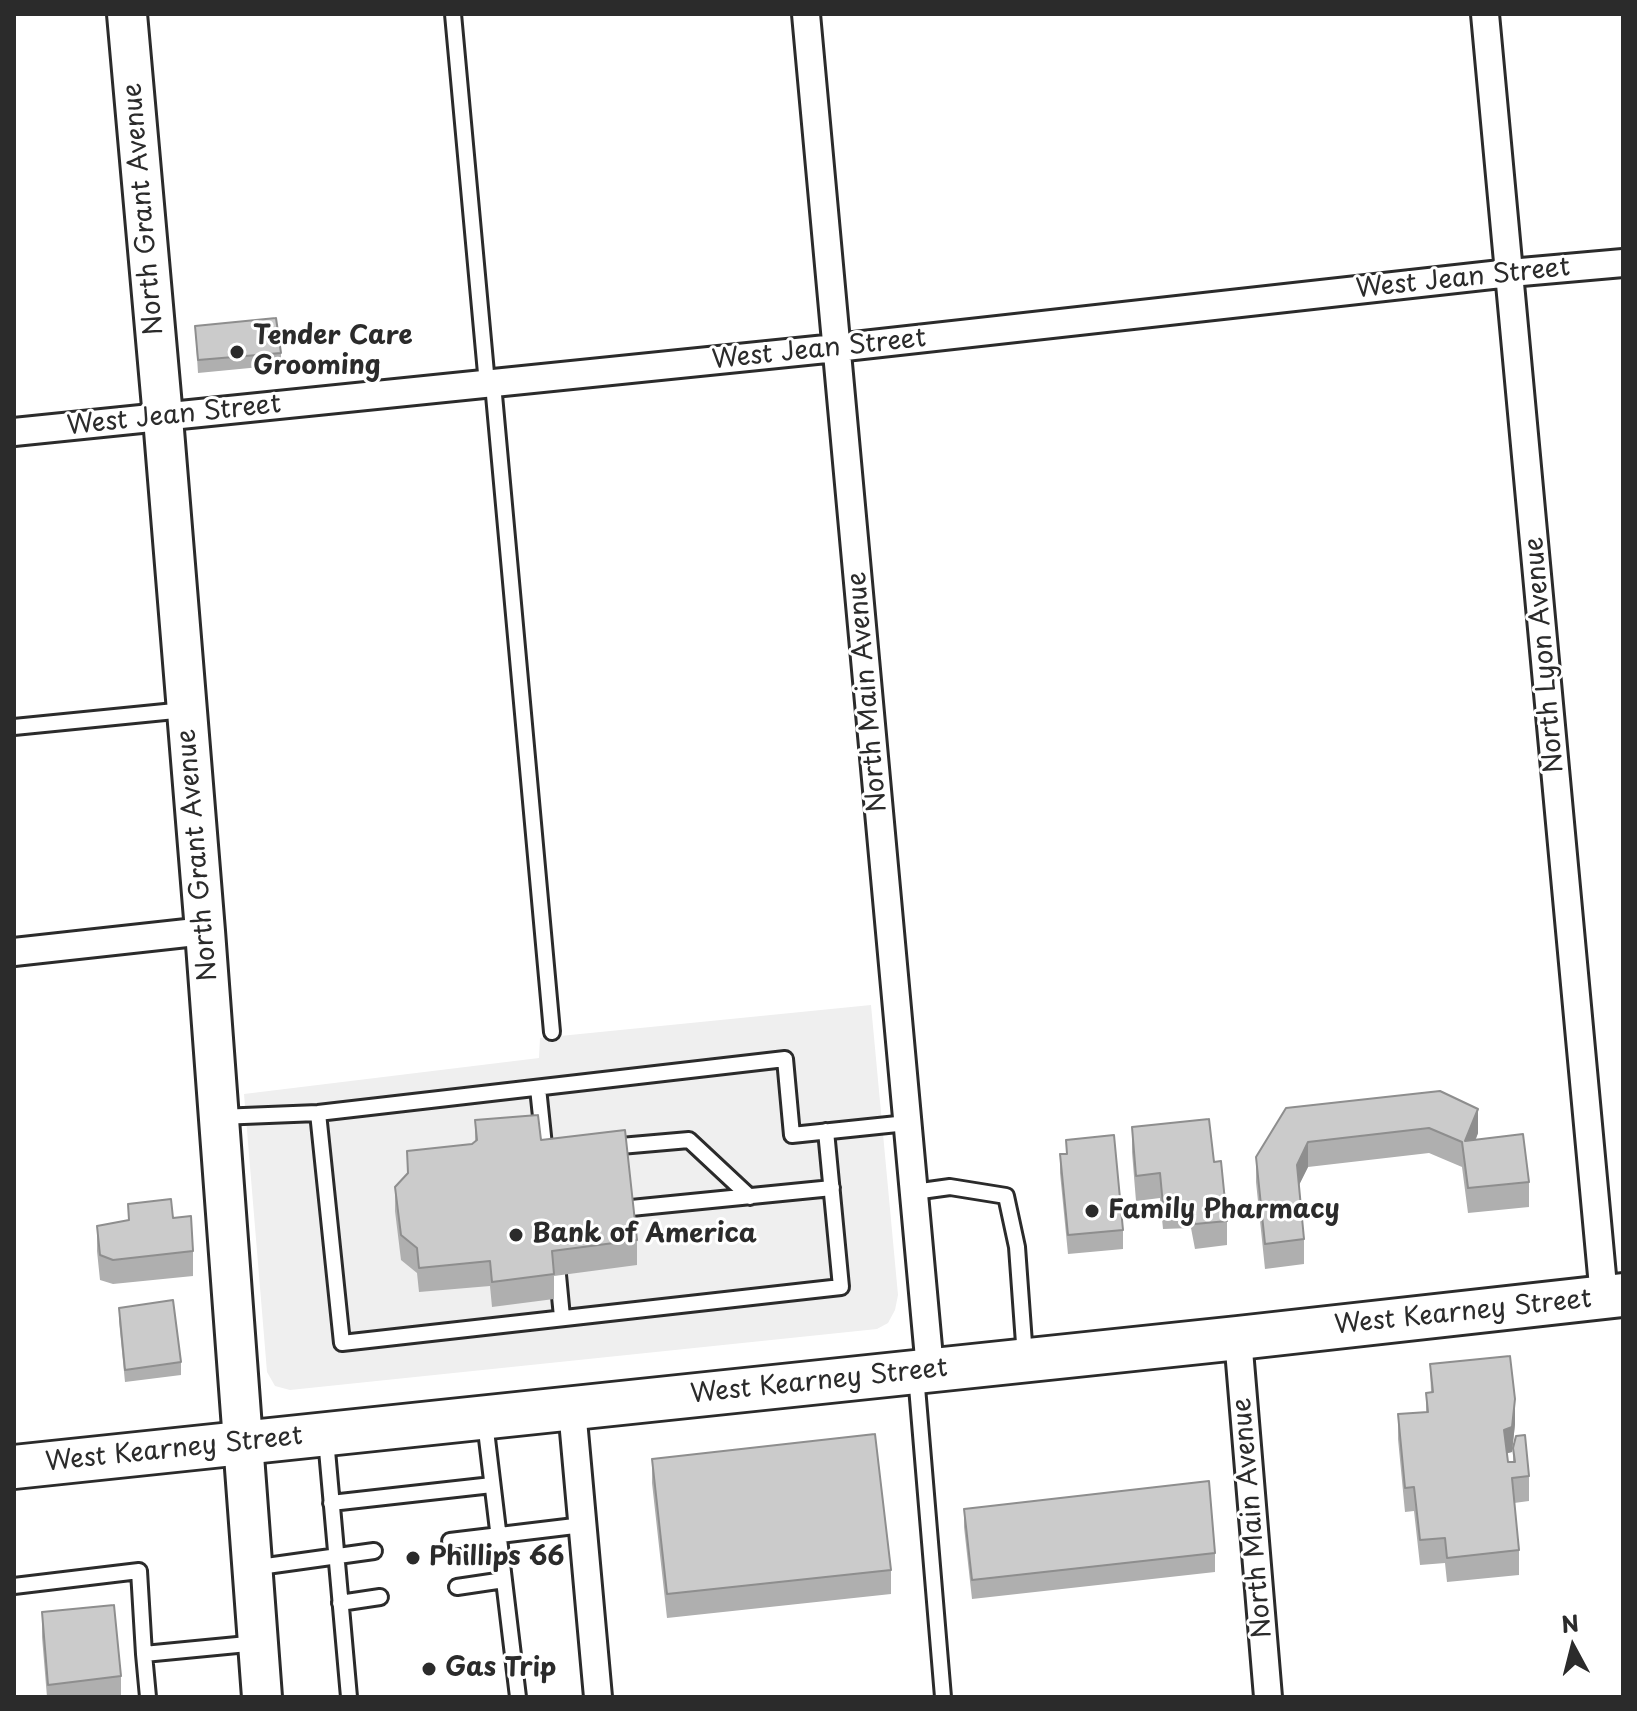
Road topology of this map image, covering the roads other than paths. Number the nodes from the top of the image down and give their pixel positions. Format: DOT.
graph roads {
  1 [pos="127,14"];
  2 [pos="453,14"];
  3 [pos="806,14"];
  4 [pos="1485,14"];
  5 [pos="1623,263"];
  6 [pos="1510,273"];
  7 [pos="836,348"];
  8 [pos="490,384"];
  9 [pos="163,418"];
  10 [pos="14,432"];
  11 [pos="187,710"];
  12 [pos="14,727"];
  13 [pos="205,931"];
  14 [pos="14,952"];
  15 [pos="552,1032"];
  16 [pos="538,1088"];
  17 [pos="318,1113"];
  18 [pos="219,1117"];
  19 [pos="907,1123"];
  20 [pos="826,1131"];
  21 [pos="588,1149"];
  22 [pos="550,1156"];
  23 [pos="832,1188"];
  24 [pos="914,1192"];
  25 [pos="750,1197"];
  26 [pos="631,1208"];
  27 [pos="558,1275"];
  28 [pos="1613,1296"];
  29 [pos="562,1317"];
  30 [pos="1238,1338"];
  31 [pos="1025,1361"];
  32 [pos="923,1370"];
  33 [pos="572,1409"];
  34 [pos="484,1418"];
  35 [pos="326,1435"];
  36 [pos="243,1443"];
  37 [pos="14,1467"];
  38 [pos="492,1485"];
  39 [pos="331,1503"];
  40 [pos="583,1525"];
  41 [pos="498,1535"];
  42 [pos="450,1541"];
  43 [pos="374,1551"];
  44 [pos="336,1556"];
  45 [pos="252,1568"];
  46 [pos="504,1580"];
  47 [pos="14,1586"];
  48 [pos="457,1587"];
  49 [pos="380,1597"];
  50 [pos="340,1603"];
  51 [pos="258,1643"];
  52 [pos="144,1654"];
  53 [pos="148,1697"];
  54 [pos="262,1697"];
  55 [pos="349,1697"];
  56 [pos="518,1697"];
  57 [pos="598,1697"];
  58 [pos="943,1697"];
  59 [pos="1268,1697"];
  1 -- 9 [label="main road, North Grant Avenue"];
  2 -- 8 [label="lane"];
  3 -- 7 [label="street, North Main Avenue"];
  4 -- 6 [label="street, North Lyon Avenue"];
  5 -- 6 [label="street, West Jean Street"];
  6 -- 7 [label="street, West Jean Street"];
  6 -- 28 [label="street, North Lyon Avenue"];
  7 -- 8 [label="street, West Jean Street"];
  7 -- 19 [label="street, North Main Avenue"];
  8 -- 9 [label="street, West Jean Street"];
  8 -- 15 [label="lane"];
  9 -- 10 [label="street, West Jean Street"];
  9 -- 11 [label="main road, North Grant Avenue"];
  11 -- 12 [label="lane"];
  11 -- 13 [label="main road, North Grant Avenue"];
  13 -- 14 [label="street"];
  13 -- 18 [label="main road, North Grant Avenue"];
  16 -- 17 [label="lane"];
  16 -- 20 [label="lane"];
  16 -- 22 [label="lane"];
  17 -- 18 [label="lane"];
  17 -- 29 [label="lane"];
  18 -- 36 [label="main road, North Grant Avenue"];
  19 -- 20 [label="lane"];
  19 -- 24 [label="street, North Main Avenue"];
  20 -- 23 [label="lane"];
  21 -- 25 [label="lane"];
  23 -- 25 [label="lane"];
  23 -- 29 [label="lane"];
  24 -- 31 [label="lane"];
  24 -- 32 [label="street, North Main Avenue"];
  25 -- 26 [label="lane"];
  27 -- 29 [label="lane"];
  28 -- 30 [label="main road, West Kearney Street"];
  30 -- 31 [label="main road, West Kearney Street"];
  30 -- 59 [label="street, North Main Avenue"];
  31 -- 32 [label="main road, West Kearney Street"];
  32 -- 33 [label="main road, West Kearney Street"];
  32 -- 58 [label="lane"];
  33 -- 34 [label="main road, West Kearney Street"];
  33 -- 40 [label="street"];
  34 -- 35 [label="main road, West Kearney Street"];
  34 -- 38 [label="lane"];
  35 -- 36 [label="main road, West Kearney Street"];
  35 -- 39 [label="lane"];
  36 -- 37 [label="main road, West Kearney Street"];
  36 -- 45 [label="main road, North Grant Avenue"];
  38 -- 39 [label="lane"];
  38 -- 41 [label="lane"];
  39 -- 44 [label="lane"];
  40 -- 41 [label="lane"];
  40 -- 57 [label="street"];
  41 -- 42 [label="lane"];
  41 -- 46 [label="lane"];
  43 -- 44 [label="lane"];
  44 -- 45 [label="lane"];
  44 -- 50 [label="lane"];
  45 -- 51 [label="main road, North Grant Avenue"];
  46 -- 48 [label="lane"];
  46 -- 56 [label="lane"];
  47 -- 52 [label="lane"];
  49 -- 50 [label="lane"];
  50 -- 55 [label="lane"];
  51 -- 52 [label="lane"];
  51 -- 54 [label="main road, North Grant Avenue"];
  52 -- 53 [label="lane"];
}
